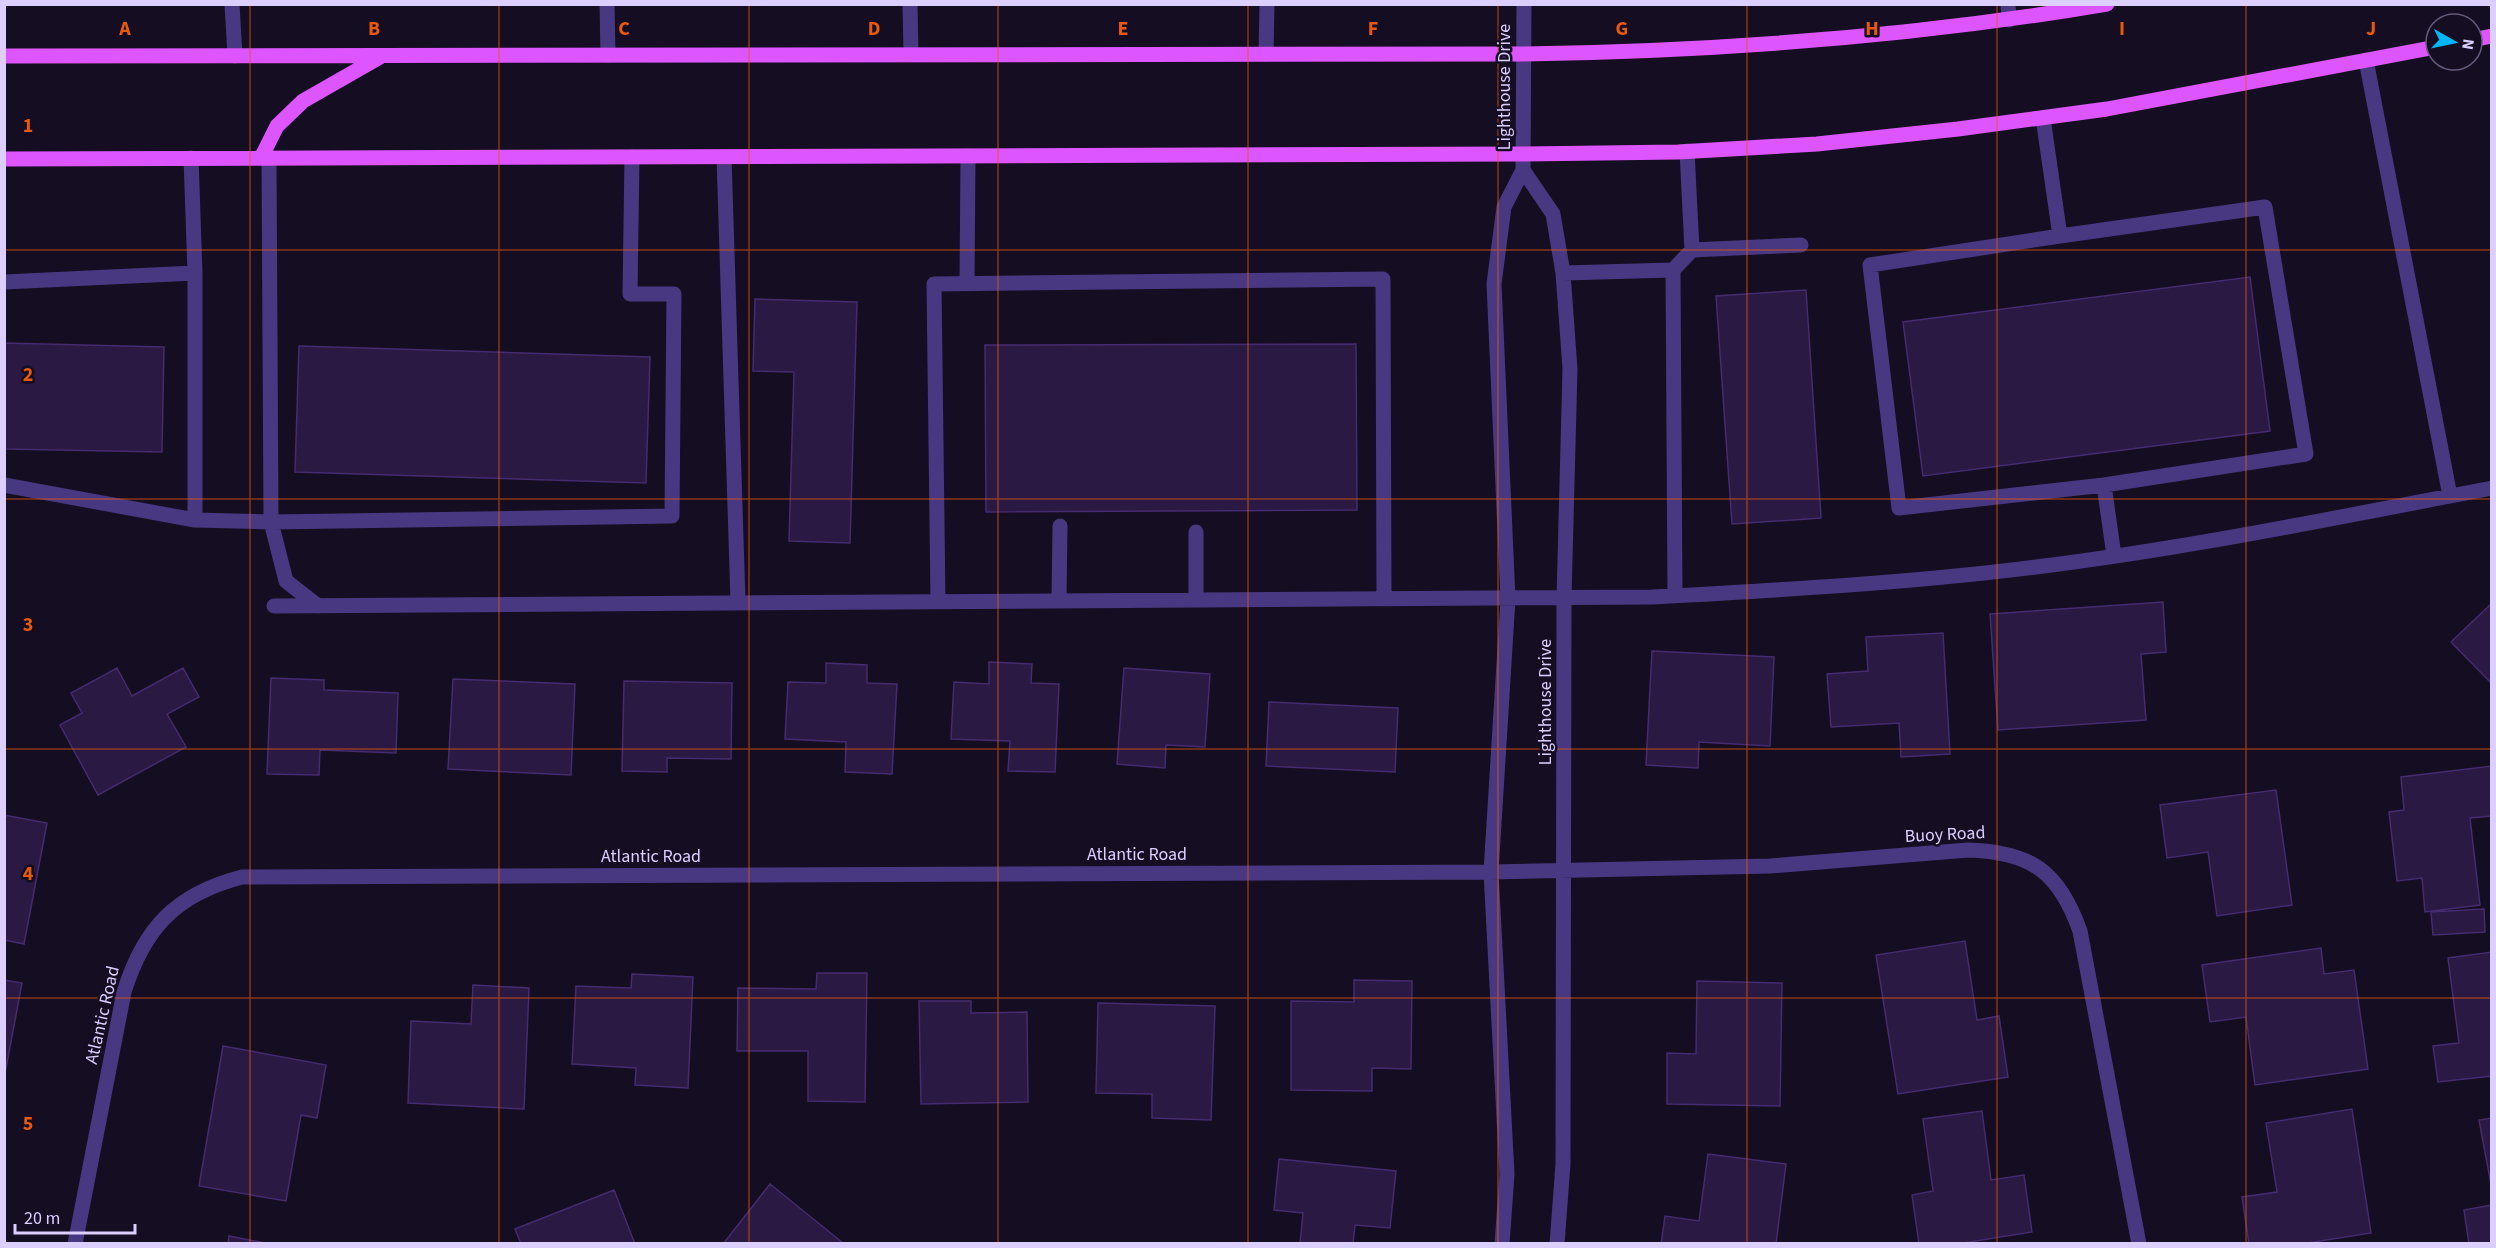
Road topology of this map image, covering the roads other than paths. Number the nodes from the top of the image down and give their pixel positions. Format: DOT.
graph roads {
  1 [pos="231,4"];
  2 [pos="607,4"];
  3 [pos="910,4"];
  4 [pos="1267,4"];
  5 [pos="1524,4"];
  6 [pos="2107,4"];
  7 [pos="2009,12"];
  8 [pos="2424,49"];
  9 [pos="911,54"];
  10 [pos="1266,54"];
  11 [pos="1524,54"];
  12 [pos="608,55"];
  13 [pos="4,56"];
  14 [pos="235,56"];
  15 [pos="382,56"];
  16 [pos="2366,60"];
  17 [pos="2043,118"];
  18 [pos="1687,151"];
  19 [pos="968,156"];
  20 [pos="632,157"];
  21 [pos="724,157"];
  22 [pos="191,158"];
  23 [pos="265,158"];
  24 [pos="4,159"];
  25 [pos="1523,162"];
  26 [pos="2060,236"];
  27 [pos="1801,245"];
  28 [pos="1692,250"];
  29 [pos="1673,270"];
  30 [pos="195,273"];
  31 [pos="1563,273"];
  32 [pos="4,282"];
  33 [pos="967,284"];
  34 [pos="4,485"];
  35 [pos="2104,485"];
  36 [pos="2492,488"];
  37 [pos="2450,496"];
  38 [pos="195,520"];
  39 [pos="271,522"];
  40 [pos="1060,526"];
  41 [pos="1196,532"];
  42 [pos="2114,556"];
  43 [pos="1675,596"];
  44 [pos="1384,598"];
  45 [pos="1564,598"];
  46 [pos="1197,599"];
  47 [pos="1508,599"];
  48 [pos="1059,600"];
  49 [pos="738,602"];
  50 [pos="938,602"];
  51 [pos="274,606"];
  52 [pos="318,606"];
  53 [pos="1564,871"];
  54 [pos="1491,872"];
  55 [pos="75,1244"];
  56 [pos="1502,1244"];
  57 [pos="1557,1244"];
  58 [pos="2139,1244"];
  1 -- 14 [label="street"];
  2 -- 12 [label="street"];
  3 -- 9 [label="street"];
  4 -- 10 [label="street"];
  5 -- 11 [label="street, Lighthouse Drive"];
  6 -- 7 [label="main road"];
  7 -- 11 [label="main road"];
  8 -- 16 [label="main road"];
  9 -- 10 [label="main road"];
  9 -- 12 [label="main road"];
  10 -- 11 [label="main road"];
  11 -- 25 [label="street, Lighthouse Drive"];
  12 -- 15 [label="main road"];
  13 -- 14 [label="main road"];
  14 -- 15 [label="main road"];
  15 -- 23 [label="main road"];
  16 -- 17 [label="main road"];
  16 -- 37 [label="street"];
  17 -- 18 [label="main road"];
  17 -- 26 [label="street"];
  18 -- 25 [label="main road"];
  18 -- 28 [label="street"];
  19 -- 21 [label="main road"];
  19 -- 25 [label="main road"];
  19 -- 33 [label="street"];
  20 -- 21 [label="main road"];
  20 -- 23 [label="main road"];
  20 -- 39 [label="street"];
  21 -- 49 [label="street"];
  22 -- 23 [label="main road"];
  22 -- 24 [label="main road"];
  22 -- 30 [label="street"];
  23 -- 39 [label="street"];
  25 -- 31 [label="street, Lighthouse Drive"];
  25 -- 47 [label="street, Lighthouse Drive"];
  26 -- 35 [label="street"];
  26 -- 35 [label="street"];
  27 -- 28 [label="street"];
  28 -- 29 [label="street"];
  29 -- 31 [label="street"];
  29 -- 43 [label="street"];
  30 -- 32 [label="street"];
  30 -- 38 [label="street"];
  31 -- 45 [label="street, Lighthouse Drive"];
  33 -- 44 [label="street"];
  33 -- 50 [label="street"];
  34 -- 38 [label="street"];
  35 -- 42 [label="street"];
  36 -- 37 [label="street"];
  37 -- 42 [label="street"];
  38 -- 39 [label="street"];
  39 -- 52 [label="street"];
  40 -- 48 [label="street"];
  41 -- 46 [label="street"];
  42 -- 43 [label="street"];
  43 -- 45 [label="street"];
  44 -- 46 [label="street"];
  44 -- 47 [label="street"];
  45 -- 47 [label="street"];
  45 -- 53 [label="street, Lighthouse Drive"];
  46 -- 48 [label="street"];
  47 -- 54 [label="street, Lighthouse Drive"];
  48 -- 50 [label="street"];
  49 -- 50 [label="street"];
  49 -- 52 [label="street"];
  51 -- 52 [label="street"];
  53 -- 54 [label="street, Buoy Road"];
  53 -- 57 [label="street, Lighthouse Drive"];
  53 -- 58 [label="street, Buoy Road"];
  54 -- 55 [label="street, Atlantic Road"];
  54 -- 56 [label="street, Lighthouse Drive"];
}
